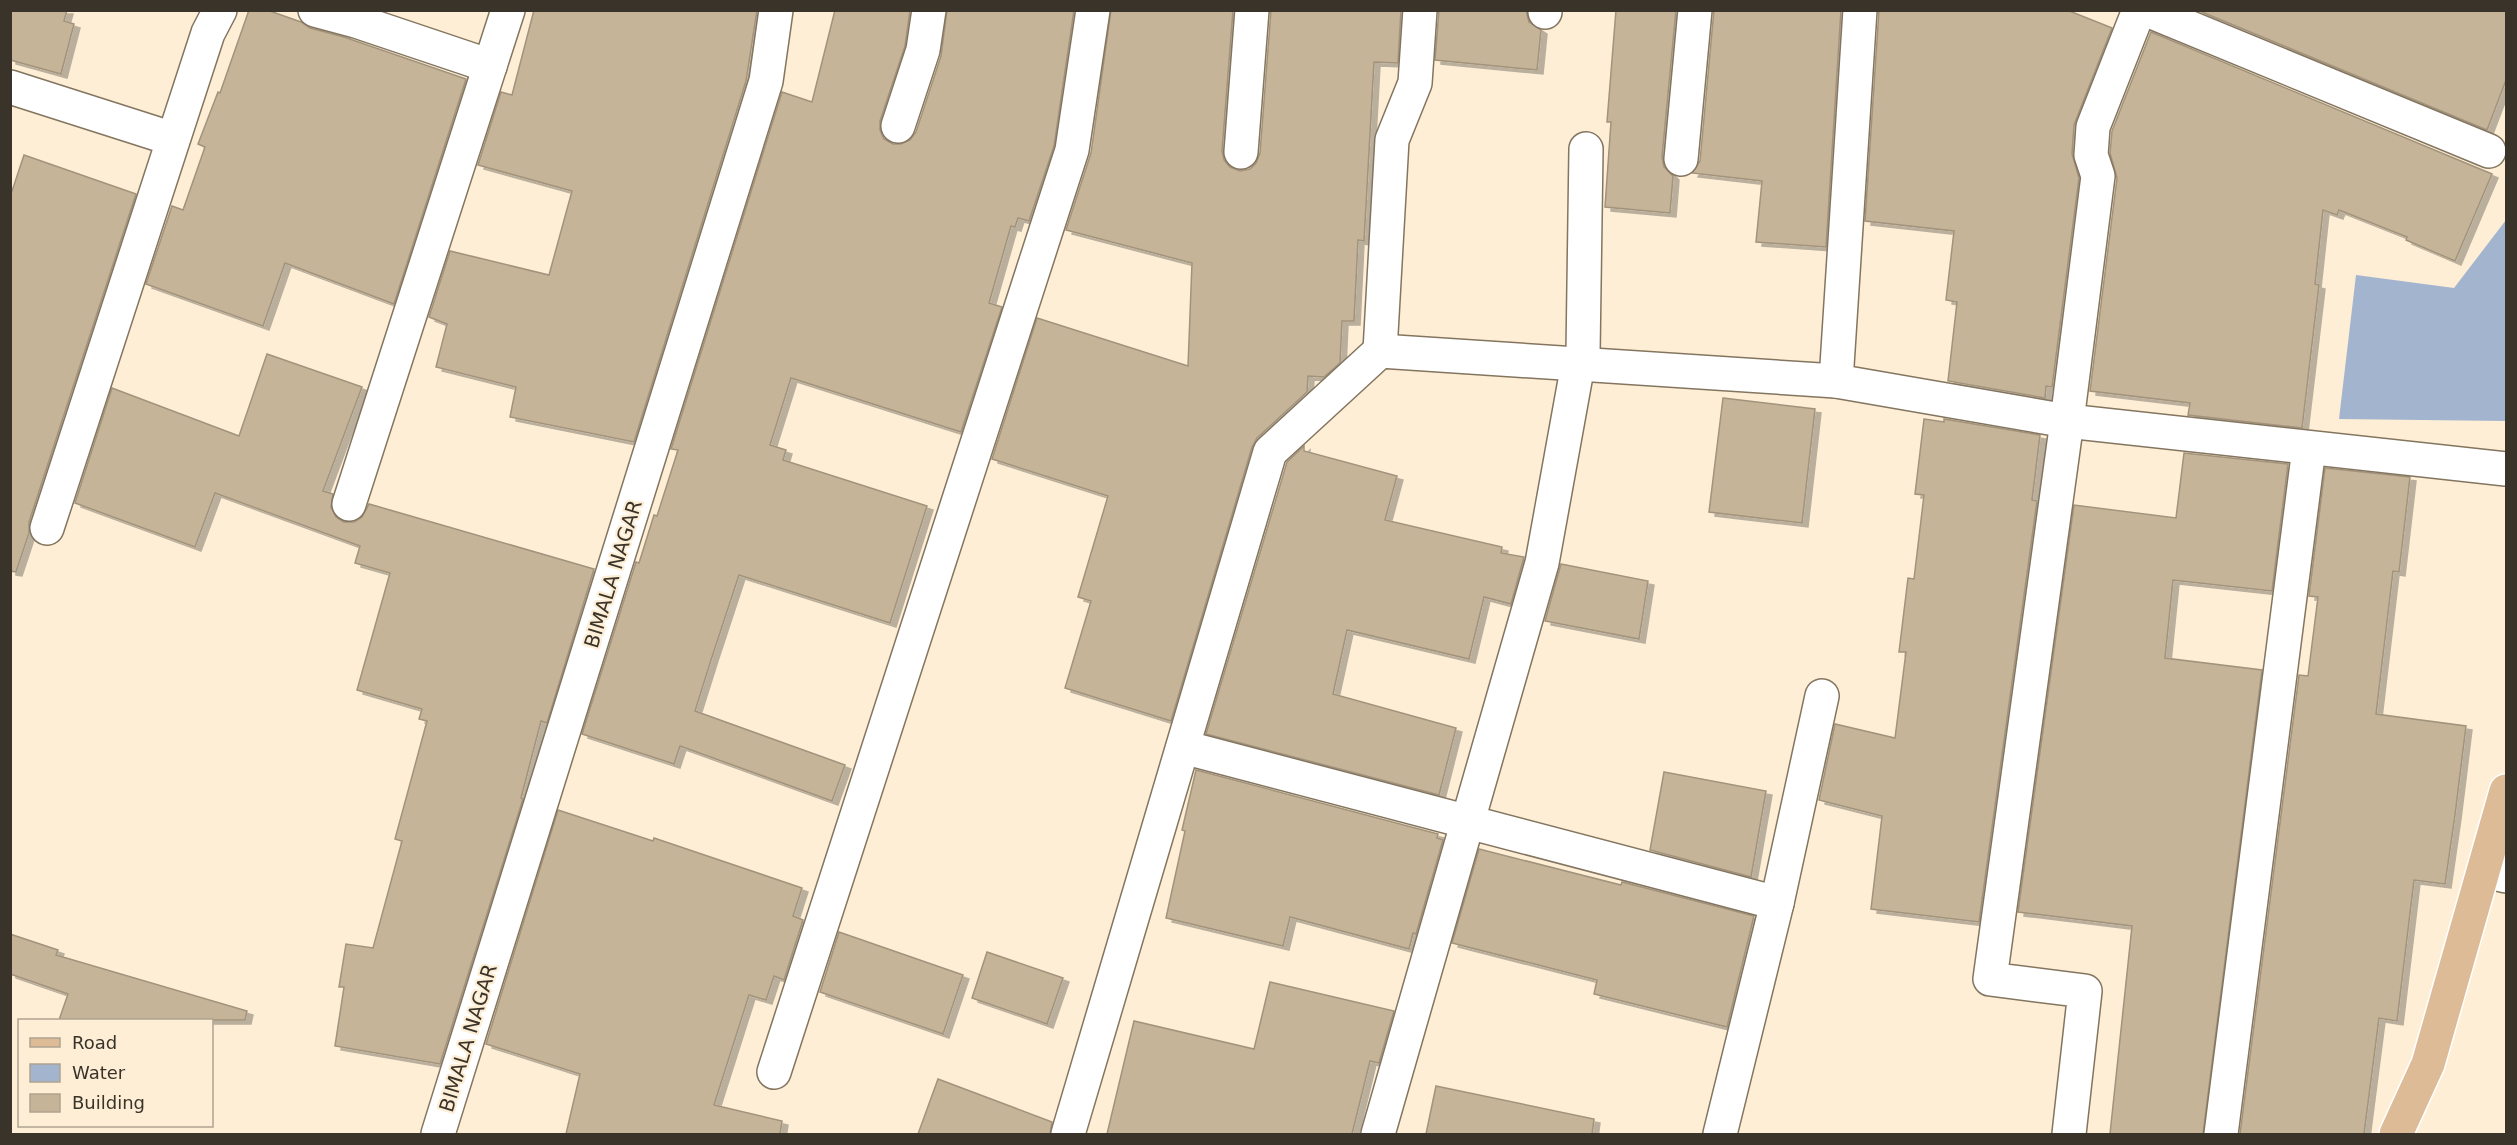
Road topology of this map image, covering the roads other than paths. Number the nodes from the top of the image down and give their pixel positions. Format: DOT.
graph roads {
  1 [pos="220,10"];
  2 [pos="315,10"];
  3 [pos="508,10"];
  4 [pos="776,10"];
  5 [pos="929,10"];
  6 [pos="1094,10"];
  7 [pos="1252,10"];
  8 [pos="1420,10"];
  9 [pos="1695,10"];
  10 [pos="1860,10"];
  11 [pos="2139,10"];
  12 [pos="2147,10"];
  13 [pos="357,16"];
  14 [pos="490,66"];
  15 [pos="10,87"];
  16 [pos="898,126"];
  17 [pos="173,139"];
  18 [pos="1586,149"];
  19 [pos="2489,151"];
  20 [pos="1241,152"];
  21 [pos="1681,159"];
  22 [pos="1380,351"];
  23 [pos="1578,364"];
  24 [pos="1836,381"];
  25 [pos="2067,421"];
  26 [pos="2309,448"];
  27 [pos="2506,469"];
  28 [pos="349,504"];
  29 [pos="47,528"];
  30 [pos="1822,696"];
  31 [pos="1183,747"];
  32 [pos="2506,791"];
  33 [pos="1467,822"];
  34 [pos="2495,873"];
  35 [pos="1777,903"];
  36 [pos="774,1071"];
  37 [pos="438,1134"];
  38 [pos="1068,1134"];
  39 [pos="1378,1134"];
  40 [pos="1720,1134"];
  41 [pos="2068,1134"];
  42 [pos="2221,1134"];
  43 [pos="2396,1134"];
  1 -- 17 [label="street"];
  2 -- 13 [label="street"];
  3 -- 14 [label="street"];
  4 -- 37 [label="street, BIMALA NAGAR"];
  5 -- 16 [label="street"];
  6 -- 36 [label="street"];
  7 -- 20 [label="street"];
  8 -- 22 [label="street"];
  9 -- 21 [label="street"];
  10 -- 24 [label="street"];
  11 -- 25 [label="street"];
  12 -- 19 [label="street"];
  13 -- 14 [label="street"];
  14 -- 28 [label="street"];
  15 -- 17 [label="street"];
  17 -- 29 [label="street"];
  18 -- 23 [label="street"];
  22 -- 23 [label="street"];
  22 -- 31 [label="street"];
  23 -- 24 [label="street"];
  23 -- 33 [label="street"];
  24 -- 25 [label="street"];
  25 -- 26 [label="street"];
  25 -- 41 [label="street"];
  26 -- 27 [label="street"];
  26 -- 42 [label="street"];
  30 -- 35 [label="street"];
  31 -- 33 [label="street"];
  31 -- 38 [label="street"];
  32 -- 34 [label="main road"];
  33 -- 35 [label="street"];
  33 -- 39 [label="street"];
  34 -- 43 [label="main road"];
  35 -- 40 [label="street"];
}
